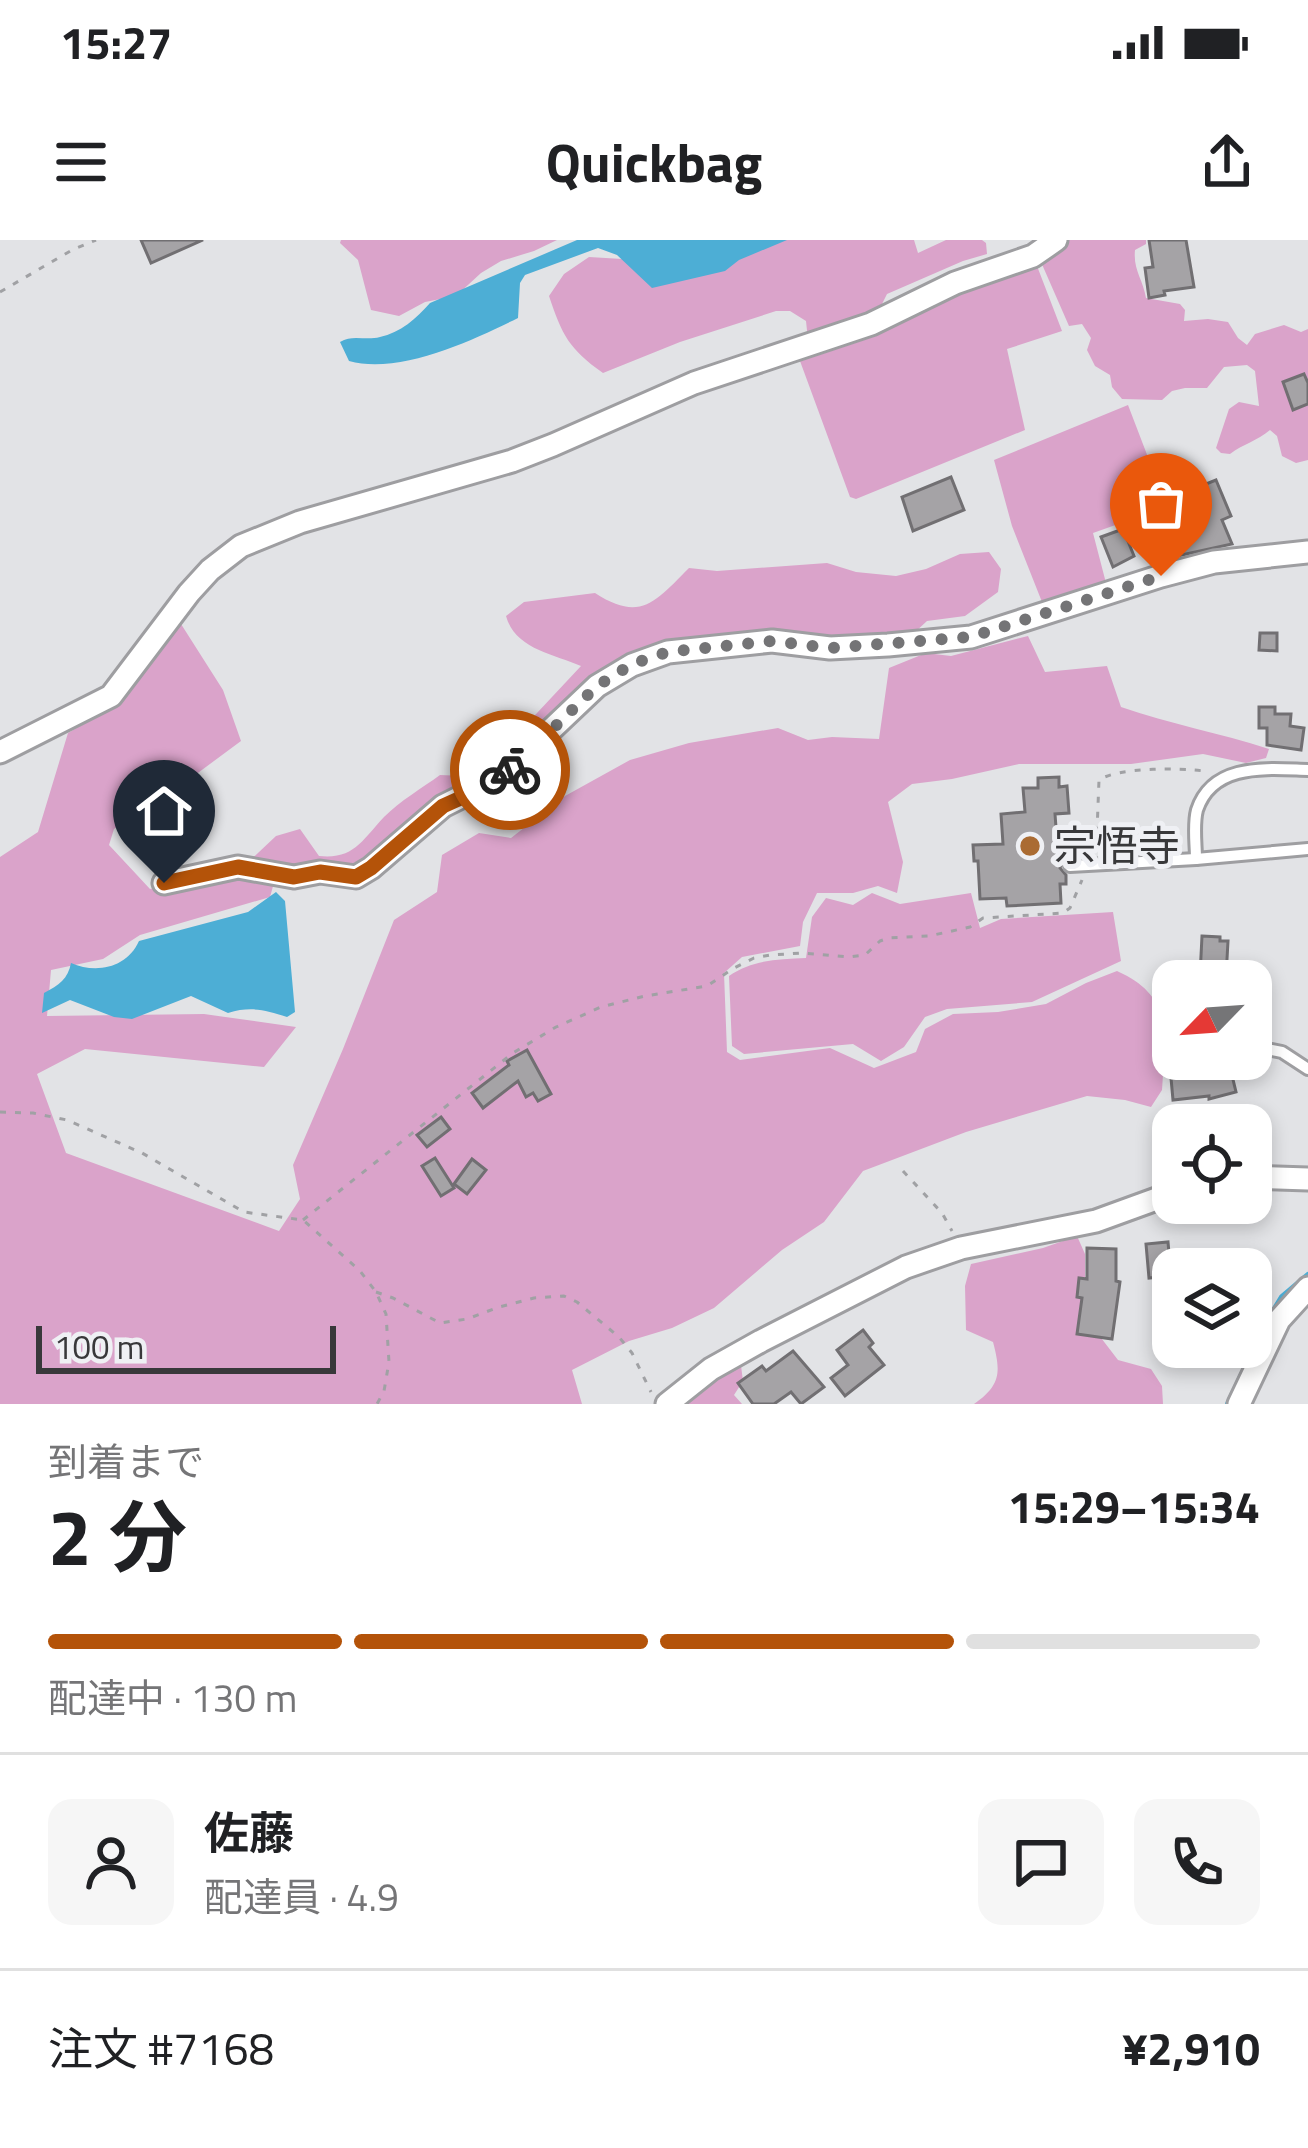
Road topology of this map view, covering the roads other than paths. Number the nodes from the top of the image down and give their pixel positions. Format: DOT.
graph roads {
  1 [pos="1056,240"];
  2 [pos="1308,552"];
  3 [pos="0,752"];
  4 [pos="1308,770"];
  5 [pos="1308,849"];
  6 [pos="1196,859"];
  7 [pos="1070,866"];
  8 [pos="164,883"];
  9 [pos="1272,1050"];
  10 [pos="1308,1069"];
  11 [pos="1272,1178"];
  12 [pos="1308,1179"];
  13 [pos="1152,1201"];
  14 [pos="1308,1288"];
  15 [pos="667,1404"];
  16 [pos="1240,1404"];
  1 -- 3 [label="street"];
  2 -- 8 [label="street"];
  4 -- 6 [label="lane"];
  5 -- 6 [label="lane"];
  6 -- 7 [label="lane"];
  9 -- 10 [label="lane"];
  11 -- 12 [label="street"];
  13 -- 15 [label="street"];
  14 -- 16 [label="street"];
}
